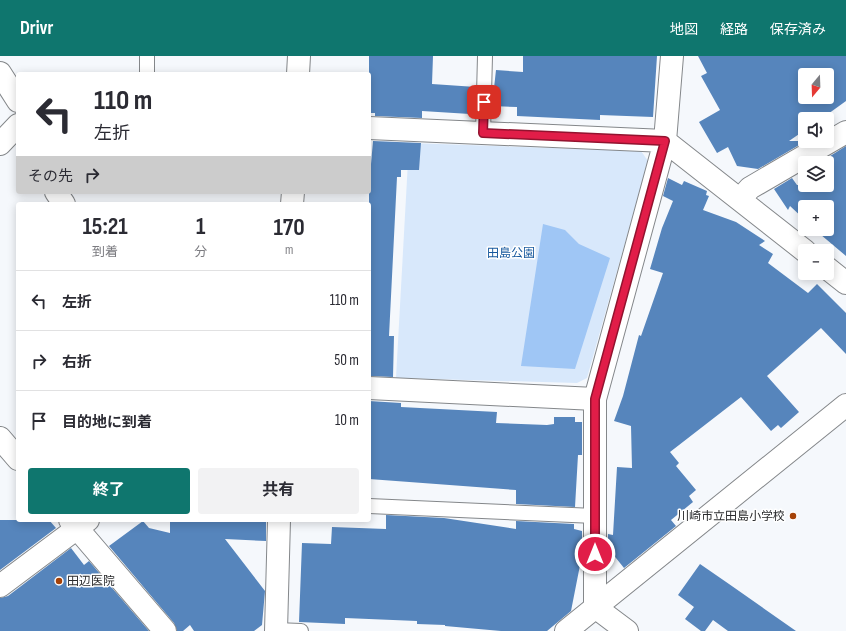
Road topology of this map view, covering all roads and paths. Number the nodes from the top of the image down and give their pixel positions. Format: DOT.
graph roads {
  1 [pos="148,56"];
  2 [pos="299,56"];
  3 [pos="485,56"];
  4 [pos="672,56"];
  5 [pos="147,72"];
  6 [pos="298,72"];
  7 [pos="0,73"];
  8 [pos="16,97"];
  9 [pos="371,128"];
  10 [pos="846,132"];
  11 [pos="483,133"];
  12 [pos="665,141"];
  13 [pos="740,199"];
  14 [pos="798,245"];
  15 [pos="834,274"];
  16 [pos="846,283"];
  17 [pos="371,388"];
  18 [pos="595,399"];
  19 [pos="846,405"];
  20 [pos="0,438"];
  21 [pos="16,457"];
  22 [pos="371,506"];
  23 [pos="595,516"];
  24 [pos="279,522"];
  25 [pos="78,523"];
  26 [pos="0,586"];
  27 [pos="595,607"];
  28 [pos="276,630"];
  29 [pos="165,631"];
  30 [pos="301,631"];
  31 [pos="566,631"];
  32 [pos="627,631"];
  1 -- 5 [label="lane"];
  2 -- 6 [label="street"];
  3 -- 11 [label="lane"];
  4 -- 12 [label="street"];
  7 -- 8 [label="street"];
  9 -- 11 [label="street"];
  10 -- 13 [label="street"];
  11 -- 12 [label="street"];
  12 -- 13 [label="street"];
  12 -- 18 [label="street"];
  13 -- 14 [label="street"];
  15 -- 16 [label="street"];
  17 -- 18 [label="street"];
  18 -- 23 [label="street"];
  19 -- 27 [label="street"];
  20 -- 21 [label="street"];
  22 -- 23 [label="lane"];
  23 -- 27 [label="street"];
  24 -- 28 [label="street"];
  25 -- 26 [label="street"];
  25 -- 29 [label="street"];
  27 -- 31 [label="street"];
  27 -- 32 [label="street"];
  28 -- 30 [label="lane"];
}
